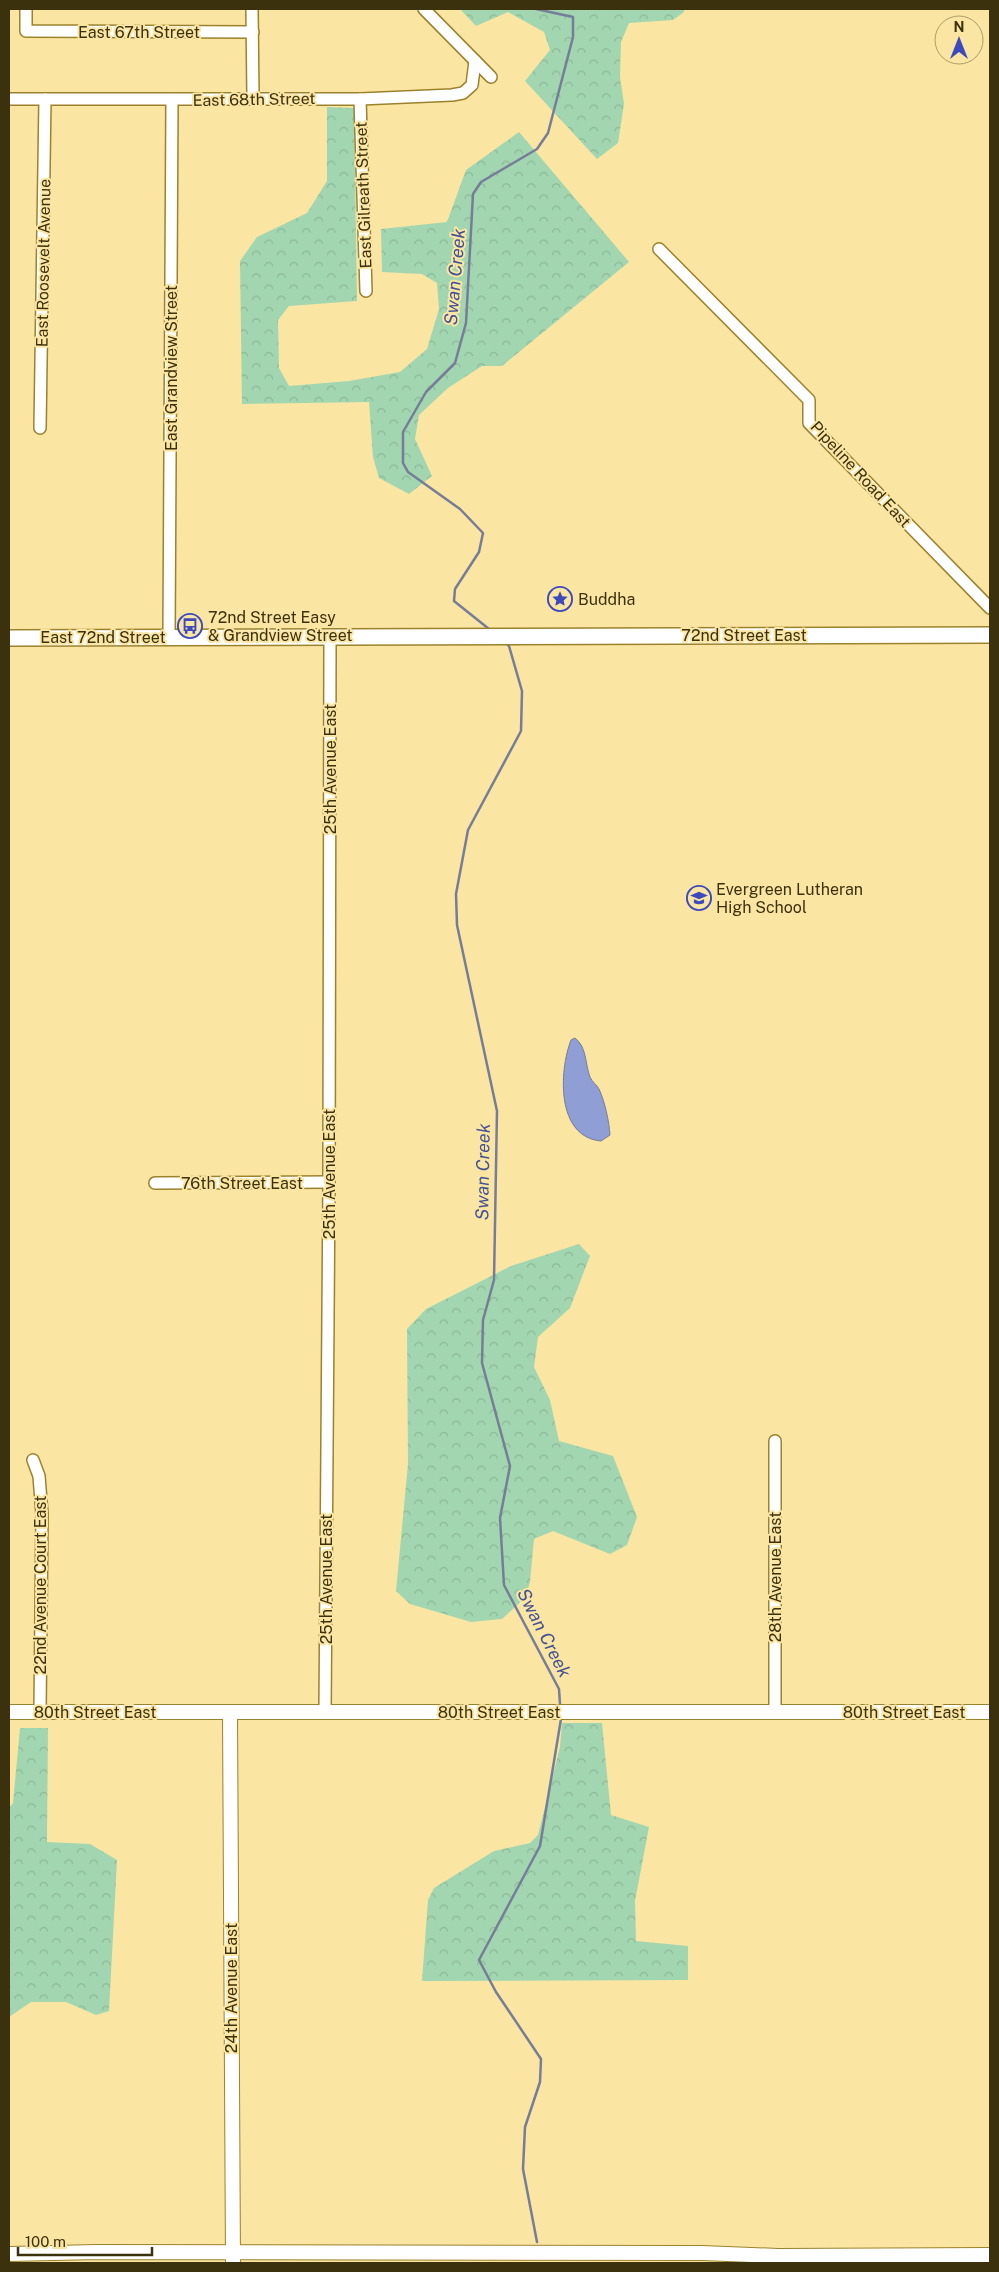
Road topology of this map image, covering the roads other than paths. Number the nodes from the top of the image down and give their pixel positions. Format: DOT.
graph roads {
  1 [pos="26,9"];
  2 [pos="252,9"];
  3 [pos="424,9"];
  4 [pos="253,32"];
  5 [pos="475,61"];
  6 [pos="491,77"];
  7 [pos="253,98"];
  8 [pos="9,99"];
  9 [pos="46,99"];
  10 [pos="360,99"];
  11 [pos="172,100"];
  12 [pos="659,250"];
  13 [pos="366,291"];
  14 [pos="40,428"];
  15 [pos="990,608"];
  16 [pos="990,635"];
  17 [pos="169,636"];
  18 [pos="330,636"];
  19 [pos="498,636"];
  20 [pos="9,638"];
  21 [pos="329,1182"];
  22 [pos="155,1183"];
  23 [pos="775,1441"];
  24 [pos="33,1460"];
  25 [pos="9,1712"];
  26 [pos="40,1712"];
  27 [pos="230,1712"];
  28 [pos="325,1712"];
  29 [pos="775,1712"];
  30 [pos="990,1712"];
  31 [pos="9,2254"];
  32 [pos="990,2255"];
  33 [pos="233,2258"];
  34 [pos="778,2260"];
  1 -- 4 [label="street, East 67th Street"];
  2 -- 4 [label="street"];
  3 -- 5 [label="street"];
  4 -- 7 [label="street"];
  5 -- 6 [label="street"];
  5 -- 10 [label="street, East 68th Street"];
  7 -- 10 [label="street, East 68th Street"];
  7 -- 11 [label="street, East 68th Street"];
  8 -- 9 [label="street, East 68th Street"];
  9 -- 11 [label="street, East 68th Street"];
  9 -- 14 [label="street, East Roosevelt Avenue"];
  10 -- 13 [label="street, East Gilreath Street"];
  11 -- 17 [label="street, East Grandview Street"];
  12 -- 15 [label="street, Pipeline Road East"];
  16 -- 19 [label="main road, 72nd Street East"];
  17 -- 18 [label="main road, East 72nd Street"];
  17 -- 20 [label="main road, East 72nd Street"];
  18 -- 19 [label="main road, East 72nd Street"];
  18 -- 21 [label="street, 25th Avenue East"];
  21 -- 22 [label="street, 76th Street East"];
  21 -- 28 [label="street, 25th Avenue East"];
  23 -- 29 [label="street, 28th Avenue East"];
  24 -- 26 [label="street, 22nd Avenue Court East"];
  25 -- 26 [label="street, 80th Street East"];
  26 -- 27 [label="street, 80th Street East"];
  27 -- 28 [label="street, 80th Street East"];
  27 -- 33 [label="street, 24th Avenue East"];
  28 -- 29 [label="street, 80th Street East"];
  29 -- 30 [label="street, 80th Street East"];
  31 -- 33 [label="street"];
  32 -- 34 [label="street"];
  33 -- 34 [label="street"];
}
